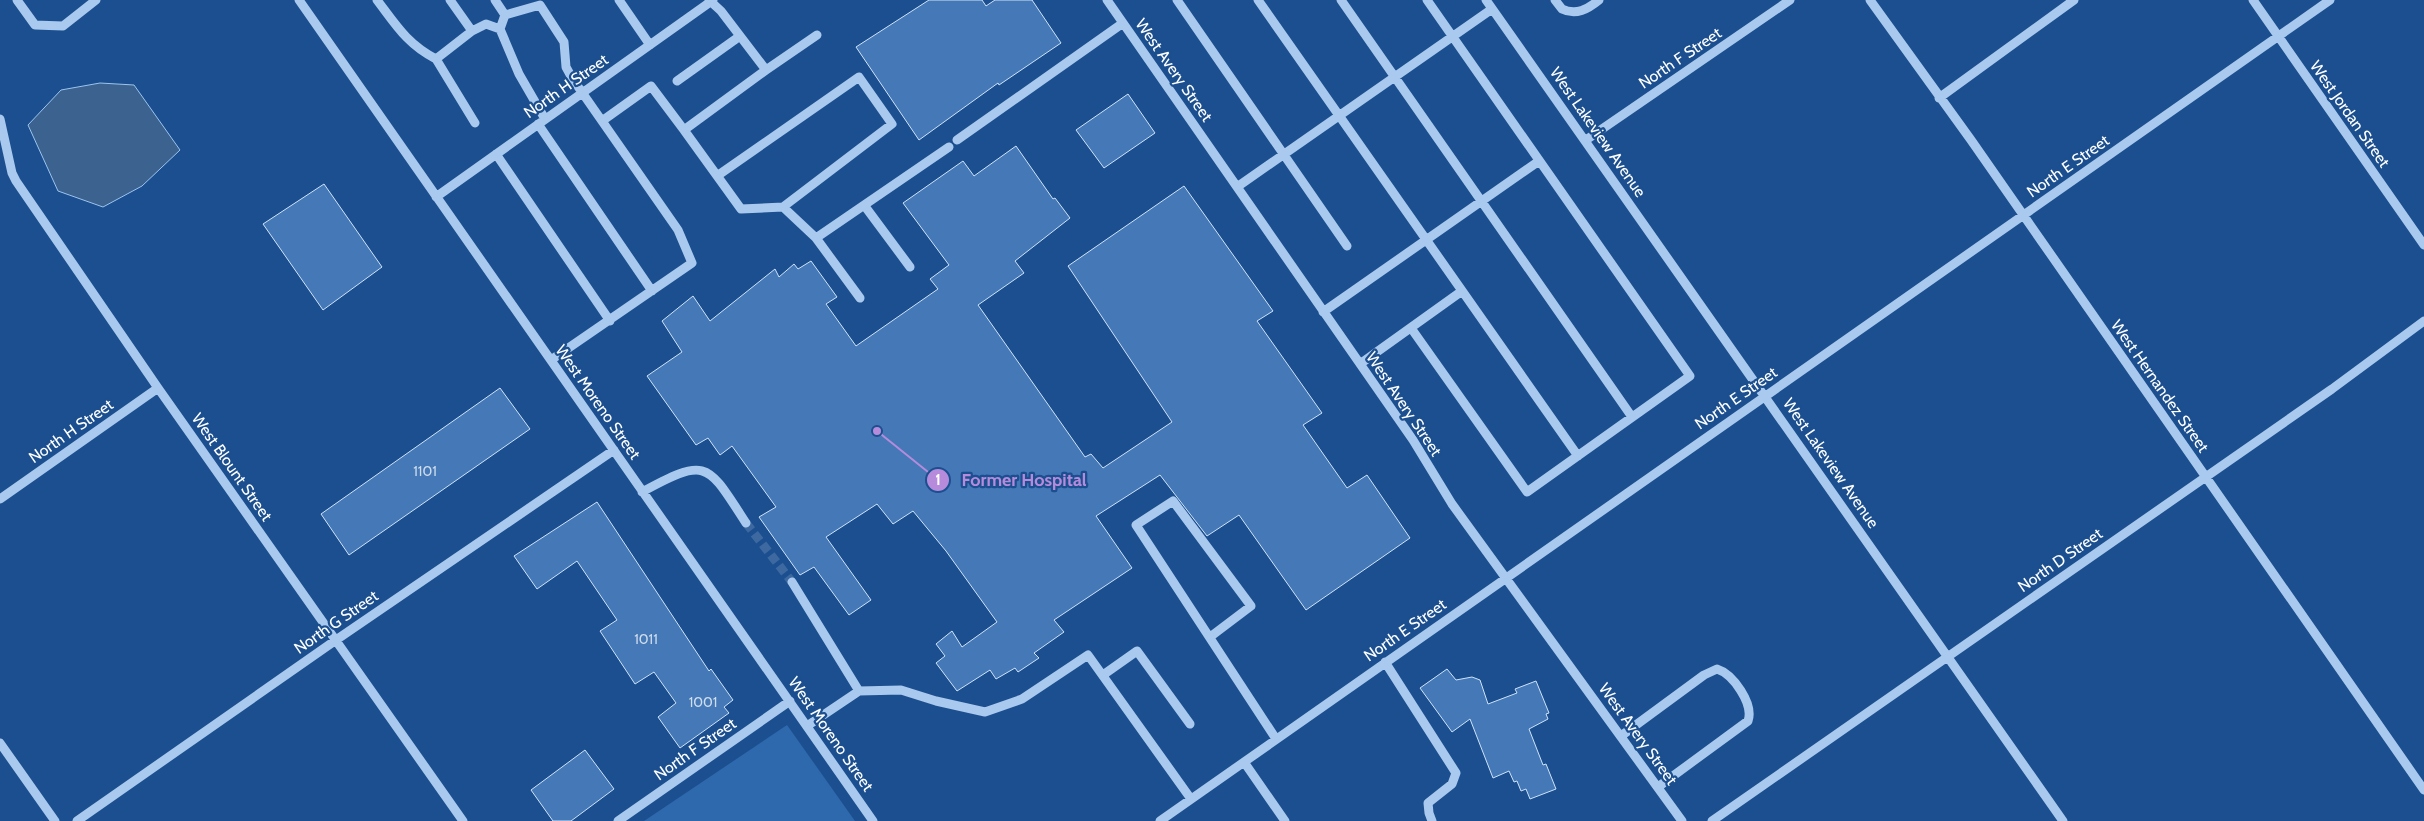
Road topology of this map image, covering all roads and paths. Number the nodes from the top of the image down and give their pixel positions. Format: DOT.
graph roads {
  1 [pos="17,0"];
  2 [pos="96,0"];
  3 [pos="299,0"];
  4 [pos="377,0"];
  5 [pos="450,0"];
  6 [pos="495,0"];
  7 [pos="620,0"];
  8 [pos="1107,0"];
  9 [pos="1177,0"];
  10 [pos="1258,0"];
  11 [pos="1341,0"];
  12 [pos="1427,0"];
  13 [pos="1486,0"];
  14 [pos="1555,0"];
  15 [pos="1599,0"];
  16 [pos="1790,0"];
  17 [pos="1870,0"];
  18 [pos="2074,0"];
  19 [pos="2253,0"];
  20 [pos="2330,0"];
  21 [pos="711,1"];
  22 [pos="539,2"];
  23 [pos="1492,9"];
  24 [pos="505,15"];
  25 [pos="1123,23"];
  26 [pos="500,29"];
  27 [pos="472,31"];
  28 [pos="817,35"];
  29 [pos="740,36"];
  30 [pos="1452,36"];
  31 [pos="2278,37"];
  32 [pos="650,45"];
  33 [pos="436,59"];
  34 [pos="766,70"];
  35 [pos="1395,77"];
  36 [pos="677,81"];
  37 [pos="582,93"];
  38 [pos="1940,98"];
  39 [pos="1339,116"];
  40 [pos="602,121"];
  41 [pos="541,122"];
  42 [pos="476,123"];
  43 [pos="0,125"];
  44 [pos="684,130"];
  45 [pos="957,140"];
  46 [pos="1586,140"];
  47 [pos="949,146"];
  48 [pos="496,154"];
  49 [pos="1283,154"];
  50 [pos="1539,161"];
  51 [pos="717,176"];
  52 [pos="1237,187"];
  53 [pos="436,196"];
  54 [pos="1481,201"];
  55 [pos="864,205"];
  56 [pos="784,207"];
  57 [pos="2022,216"];
  58 [pos="816,238"];
  59 [pos="1426,240"];
  60 [pos="2424,245"];
  61 [pos="1347,246"];
  62 [pos="910,267"];
  63 [pos="652,291"];
  64 [pos="1462,291"];
  65 [pos="860,298"];
  66 [pos="1323,312"];
  67 [pos="610,321"];
  68 [pos="2424,321"];
  69 [pos="1410,328"];
  70 [pos="551,360"];
  71 [pos="1360,364"];
  72 [pos="158,388"];
  73 [pos="1765,396"];
  74 [pos="1632,417"];
  75 [pos="614,450"];
  76 [pos="1578,456"];
  77 [pos="2205,477"];
  78 [pos="642,492"];
  79 [pos="0,498"];
  80 [pos="746,523"];
  81 [pos="1506,578"];
  82 [pos="792,582"];
  83 [pos="1210,637"];
  84 [pos="336,640"];
  85 [pos="1948,656"];
  86 [pos="1385,662"];
  87 [pos="1103,675"];
  88 [pos="859,691"];
  89 [pos="790,701"];
  90 [pos="1190,724"];
  91 [pos="807,726"];
  92 [pos="1621,736"];
  93 [pos="1276,739"];
  94 [pos="0,743"];
  95 [pos="1244,762"];
  96 [pos="1658,787"];
  97 [pos="2424,790"];
  98 [pos="1191,799"];
  99 [pos="55,821"];
  100 [pos="77,821"];
  101 [pos="463,821"];
  102 [pos="618,821"];
  103 [pos="873,821"];
  104 [pos="1160,821"];
  105 [pos="1285,821"];
  106 [pos="1432,821"];
  107 [pos="1682,821"];
  108 [pos="1712,821"];
  109 [pos="2064,821"];
  1 -- 2 [label="street"];
  3 -- 53 [label="street, West Moreno Street"];
  4 -- 33 [label="street"];
  5 -- 27 [label="street"];
  6 -- 24 [label="street"];
  7 -- 32 [label="street"];
  8 -- 25 [label="street, West Avery Street"];
  9 -- 49 [label="street"];
  10 -- 39 [label="street"];
  11 -- 35 [label="street"];
  12 -- 30 [label="street"];
  13 -- 23 [label="street, West Lakeview Avenue"];
  14 -- 15 [label="street"];
  16 -- 46 [label="street, North F Street"];
  17 -- 38 [label="street, West Hernandez Street"];
  18 -- 38 [label="street"];
  19 -- 31 [label="street, West Jordan Street"];
  20 -- 31 [label="street, North E Street"];
  21 -- 29 [label="street"];
  21 -- 32 [label="street, North H Street"];
  22 -- 24 [label="street"];
  22 -- 37 [label="street"];
  23 -- 30 [label="street"];
  23 -- 46 [label="street, West Lakeview Avenue"];
  24 -- 26 [label="street"];
  25 -- 45 [label="street"];
  25 -- 52 [label="street, West Avery Street"];
  26 -- 27 [label="street"];
  26 -- 41 [label="street"];
  27 -- 33 [label="street"];
  28 -- 34 [label="street"];
  29 -- 34 [label="street"];
  29 -- 36 [label="street"];
  30 -- 35 [label="street"];
  30 -- 50 [label="street"];
  31 -- 57 [label="street, North E Street"];
  31 -- 60 [label="street, West Jordan Street"];
  32 -- 37 [label="street, North H Street"];
  33 -- 42 [label="street"];
  34 -- 44 [label="street"];
  35 -- 39 [label="street"];
  35 -- 54 [label="street"];
  37 -- 40 [label="street"];
  37 -- 41 [label="street, North H Street"];
  38 -- 57 [label="street, West Hernandez Street"];
  39 -- 49 [label="street"];
  39 -- 59 [label="street"];
  40 -- 44 [label="street"];
  40 -- 63 [label="street"];
  41 -- 48 [label="street, North H Street"];
  41 -- 63 [label="street"];
  43 -- 72 [label="street, West Blount Street"];
  44 -- 51 [label="street"];
  46 -- 73 [label="street, West Lakeview Avenue"];
  47 -- 55 [label="street"];
  48 -- 53 [label="street, North H Street"];
  48 -- 67 [label="street"];
  49 -- 52 [label="street"];
  49 -- 61 [label="street"];
  50 -- 54 [label="street"];
  50 -- 74 [label="street"];
  51 -- 56 [label="street"];
  51 -- 56 [label="street"];
  52 -- 66 [label="street, West Avery Street"];
  53 -- 70 [label="street, West Moreno Street"];
  54 -- 59 [label="street"];
  54 -- 74 [label="street"];
  55 -- 58 [label="street"];
  55 -- 62 [label="street"];
  56 -- 58 [label="street"];
  57 -- 73 [label="street, North E Street"];
  57 -- 77 [label="street, West Hernandez Street"];
  58 -- 65 [label="street"];
  59 -- 64 [label="street"];
  59 -- 66 [label="street"];
  63 -- 67 [label="street"];
  64 -- 69 [label="street"];
  64 -- 76 [label="street"];
  66 -- 71 [label="street, West Avery Street"];
  67 -- 70 [label="street"];
  68 -- 77 [label="street, North D Street"];
  69 -- 71 [label="street"];
  69 -- 76 [label="street"];
  70 -- 75 [label="street, West Moreno Street"];
  71 -- 81 [label="street, West Avery Street"];
  72 -- 79 [label="street, North H Street"];
  72 -- 84 [label="street, West Blount Street"];
  73 -- 81 [label="street, North E Street"];
  73 -- 85 [label="street, West Lakeview Avenue"];
  74 -- 76 [label="street"];
  75 -- 78 [label="street, West Moreno Street"];
  75 -- 84 [label="street, North G Street"];
  77 -- 85 [label="street, North D Street"];
  77 -- 97 [label="street, West Hernandez Street"];
  78 -- 80 [label="street"];
  78 -- 89 [label="street, West Moreno Street"];
  81 -- 86 [label="street, North E Street"];
  81 -- 92 [label="street, West Avery Street"];
  82 -- 88 [label="street"];
  83 -- 83 [label="street"];
  83 -- 93 [label="street"];
  84 -- 100 [label="street, North G Street"];
  84 -- 101 [label="street, West Blount Street"];
  85 -- 108 [label="street, North D Street"];
  85 -- 109 [label="street, West Lakeview Avenue"];
  86 -- 93 [label="street, North E Street"];
  86 -- 106 [label="street"];
  87 -- 88 [label="street"];
  87 -- 90 [label="street"];
  87 -- 98 [label="street"];
  88 -- 91 [label="street"];
  89 -- 91 [label="street, West Moreno Street"];
  89 -- 102 [label="street, North F Street"];
  91 -- 103 [label="street, West Moreno Street"];
  92 -- 96 [label="street, West Avery Street"];
  92 -- 96 [label="street"];
  93 -- 95 [label="street, North E Street"];
  94 -- 99 [label="street"];
  95 -- 98 [label="street, North E Street"];
  95 -- 105 [label="street"];
  96 -- 107 [label="street, West Avery Street"];
  98 -- 104 [label="street, North E Street"];
}
